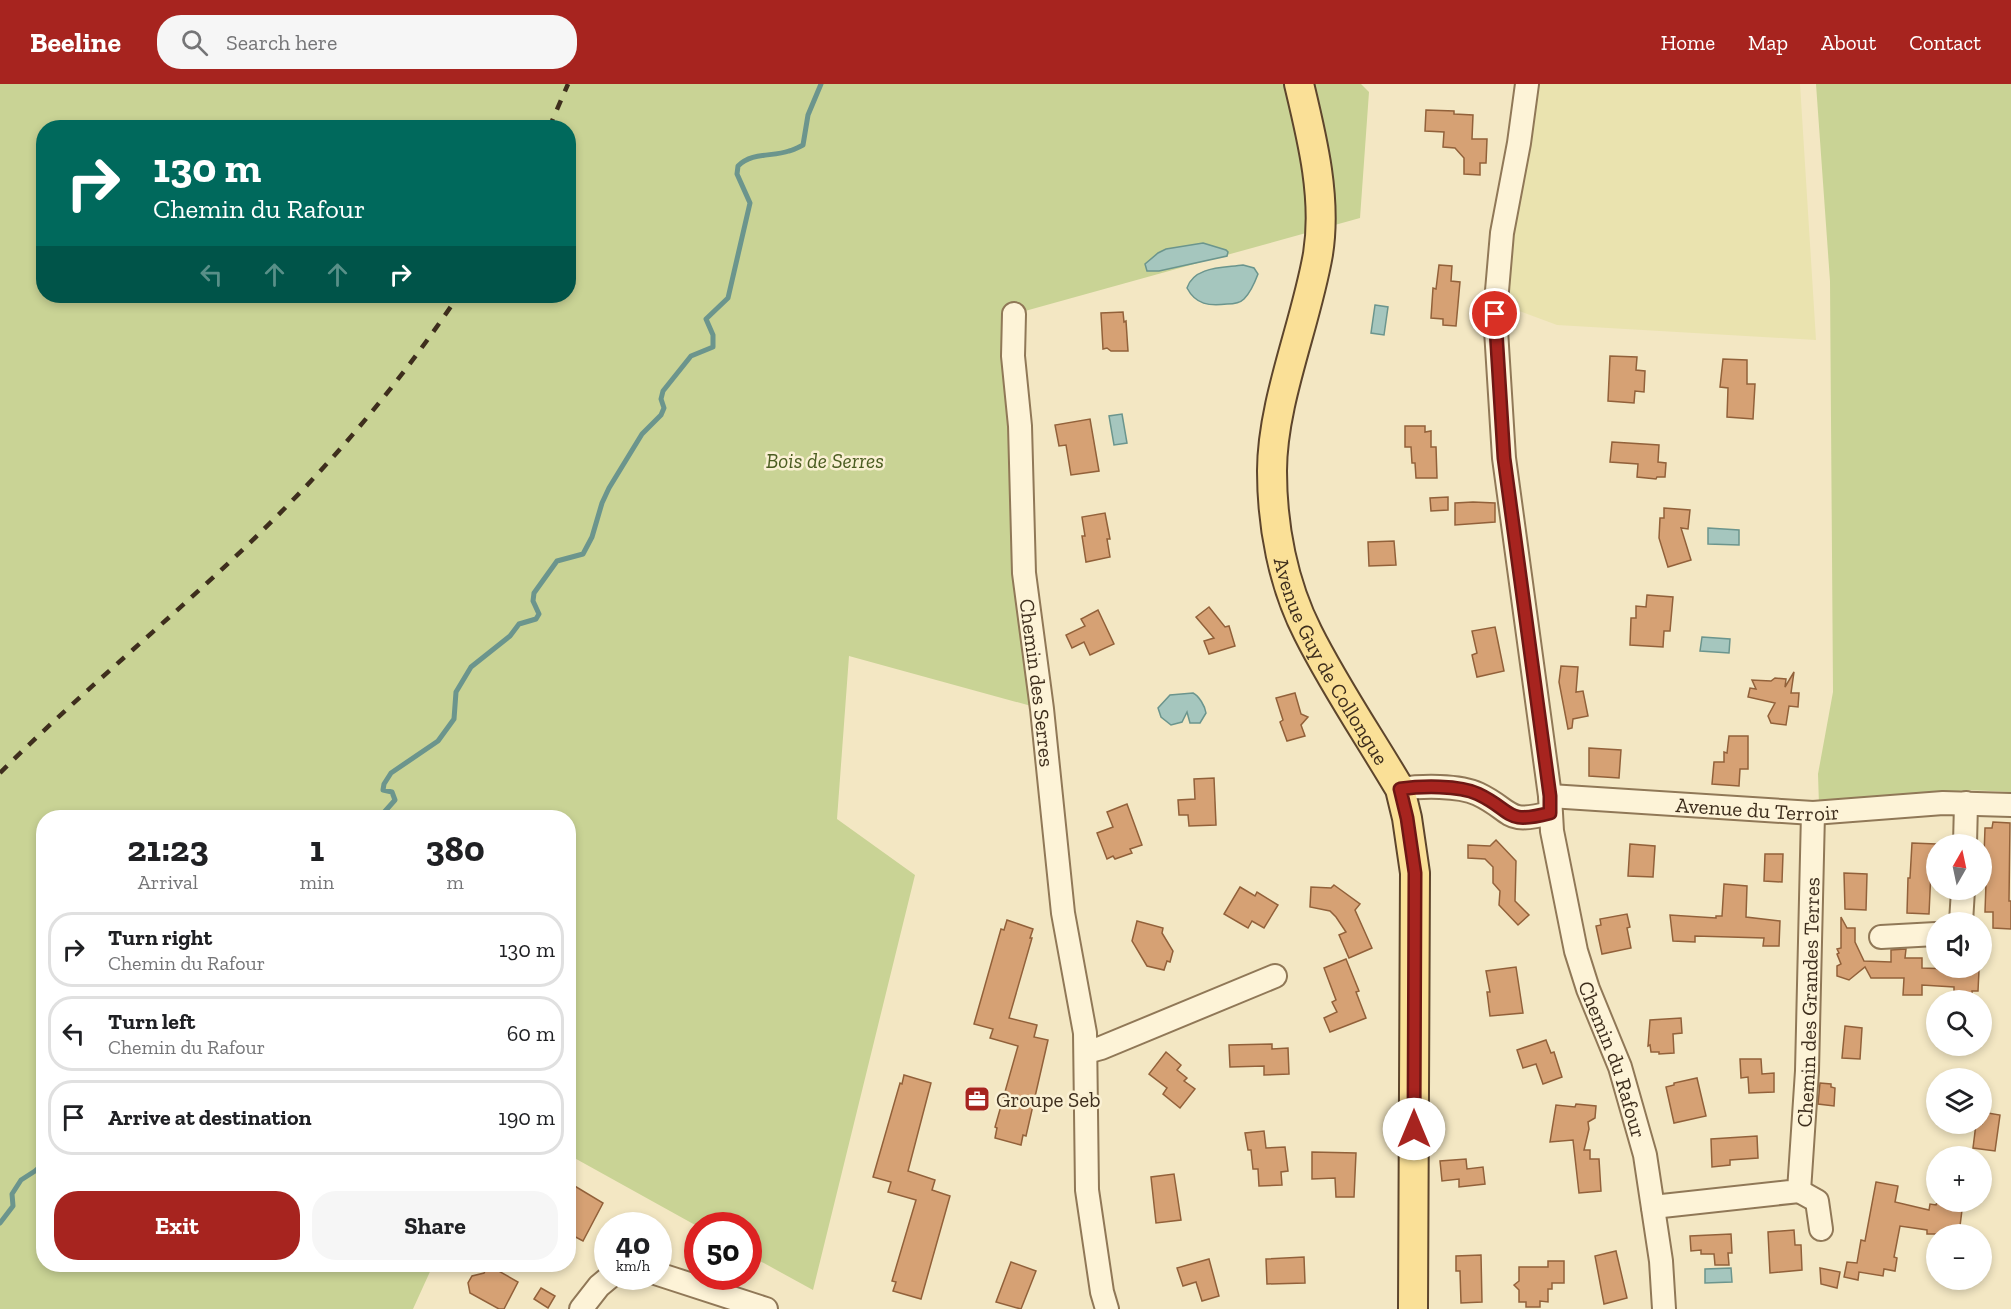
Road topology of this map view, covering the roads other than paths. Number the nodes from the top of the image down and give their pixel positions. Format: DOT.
graph roads {
  1 [pos="1299,84"];
  2 [pos="1527,84"];
  3 [pos="1014,314"];
  4 [pos="1400,789"];
  5 [pos="1966,803"];
  6 [pos="1550,805"];
  7 [pos="2011,806"];
  8 [pos="1813,813"];
  9 [pos="1965,834"];
  10 [pos="1926,935"];
  11 [pos="1881,937"];
  12 [pos="1275,976"];
  13 [pos="1086,1052"];
  14 [pos="1799,1191"];
  15 [pos="1653,1207"];
  16 [pos="1821,1228"];
  17 [pos="672,1279"];
  18 [pos="596,1290"];
  19 [pos="581,1309"];
  20 [pos="766,1309"];
  21 [pos="1107,1309"];
  22 [pos="1413,1309"];
  23 [pos="1664,1309"];
  1 -- 4 [label="main road, Avenue Guy de Collongue"];
  2 -- 6 [label="street, Chemin du Rafour"];
  3 -- 13 [label="street, Chemin des Serres"];
  4 -- 6 [label="street"];
  4 -- 22 [label="main road, Avenue Guy de Collongue"];
  5 -- 7 [label="street, Avenue du Terroir"];
  5 -- 8 [label="street, Avenue du Terroir"];
  5 -- 9 [label="street"];
  6 -- 8 [label="street, Avenue du Terroir"];
  6 -- 15 [label="street, Chemin du Rafour"];
  8 -- 14 [label="street, Chemin des Grandes Terres"];
  10 -- 11 [label="street"];
  12 -- 13 [label="street"];
  13 -- 21 [label="street, Chemin des Serres"];
  14 -- 15 [label="street"];
  14 -- 16 [label="street"];
  15 -- 23 [label="street, Chemin du Rafour"];
  17 -- 20 [label="street"];
  18 -- 19 [label="street"];
}
